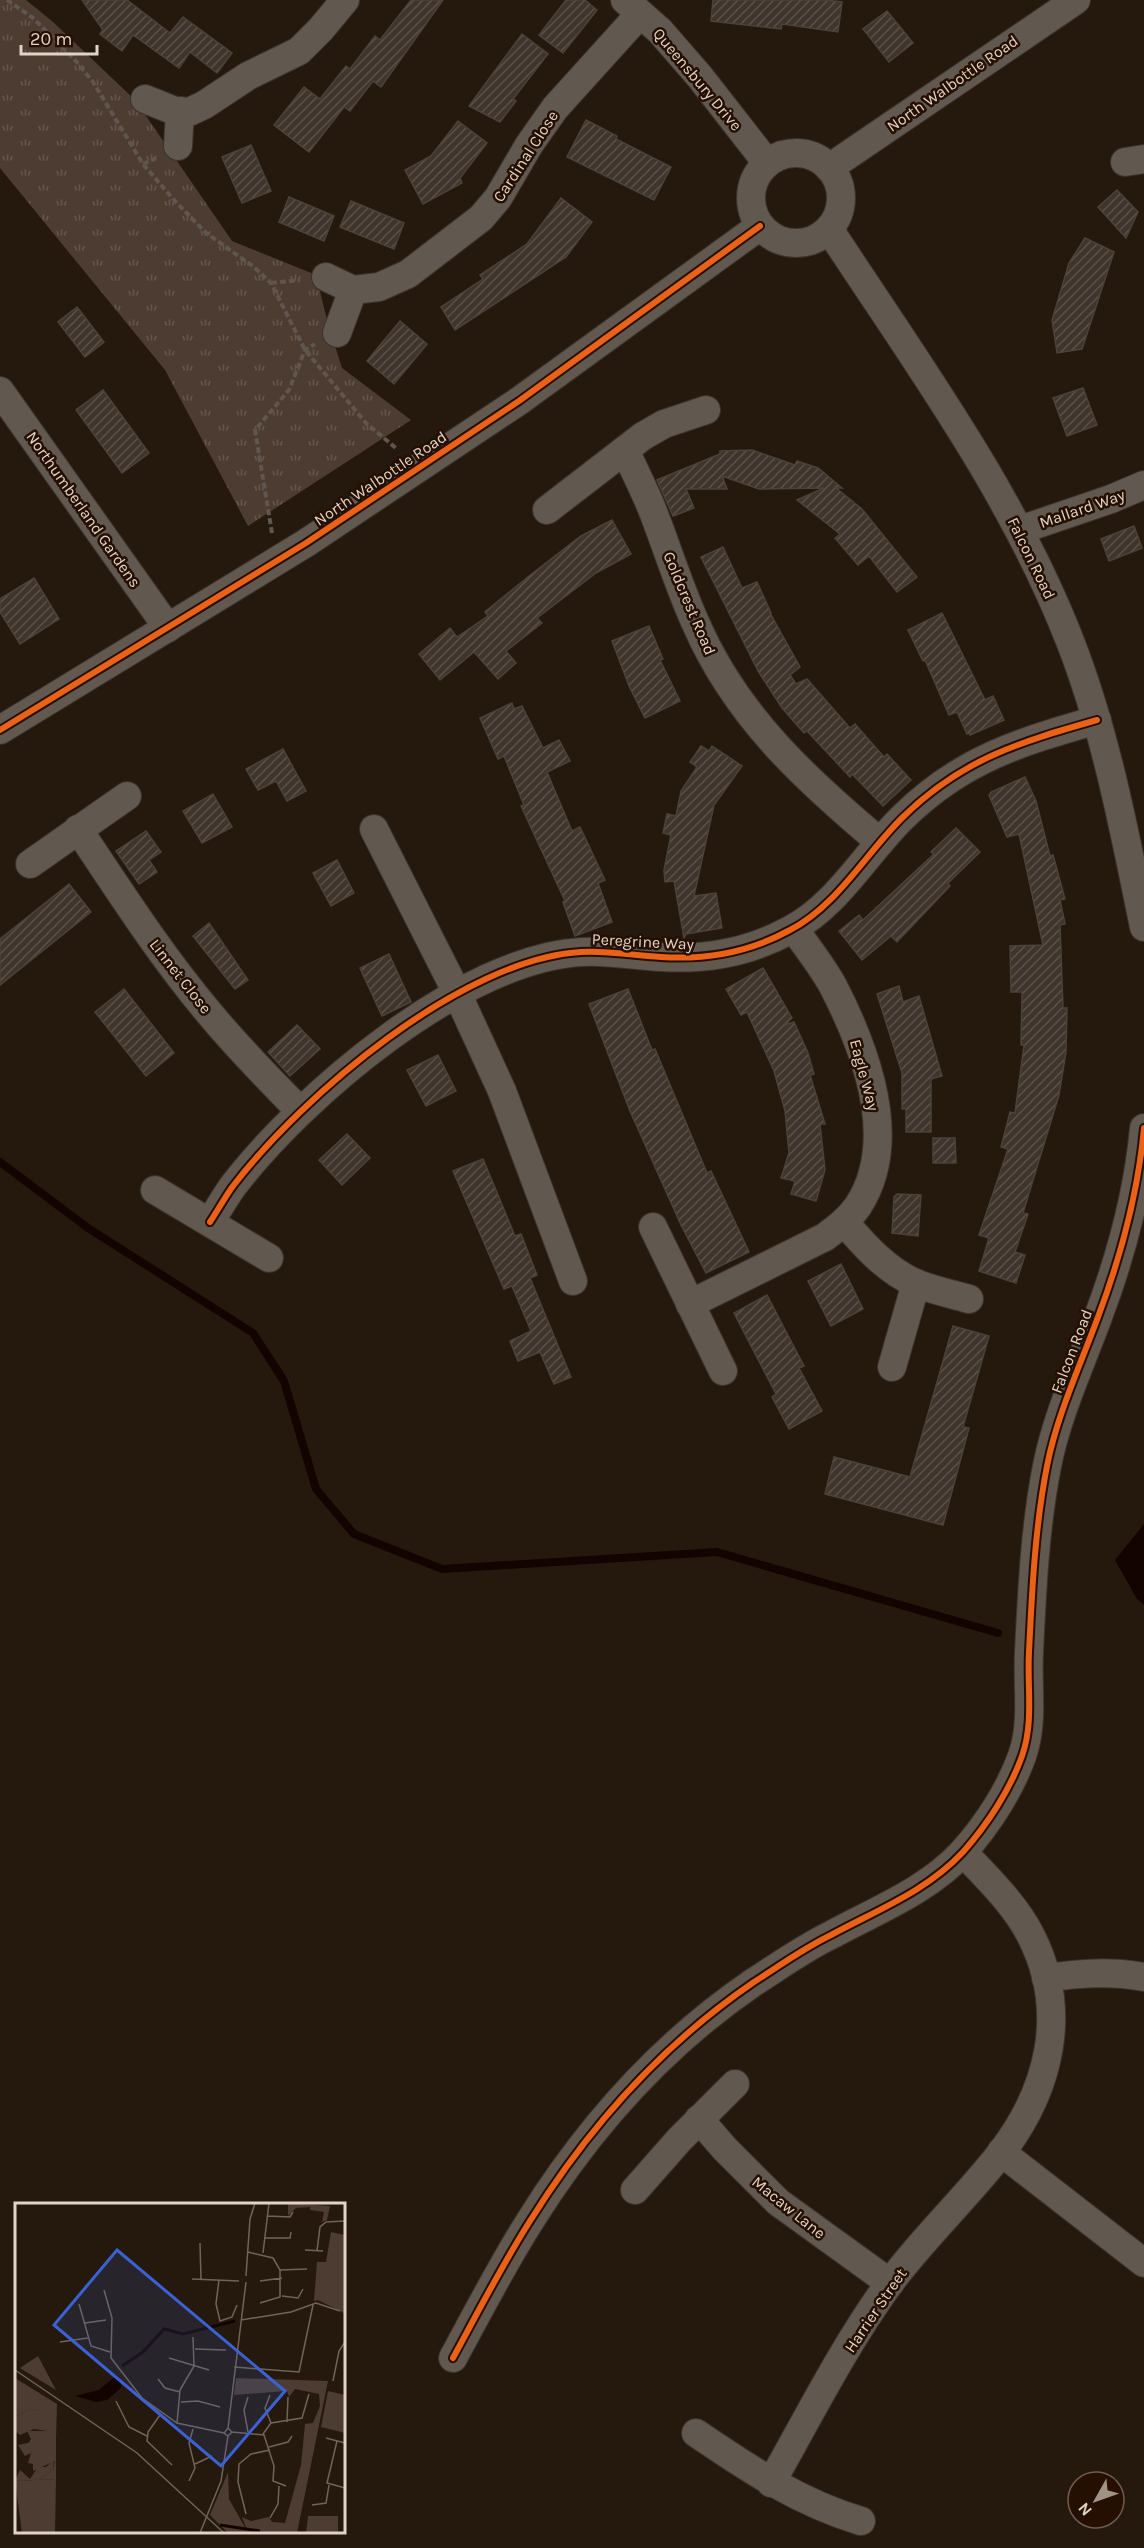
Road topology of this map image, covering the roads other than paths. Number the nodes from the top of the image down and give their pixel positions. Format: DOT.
graph roads {
  1 [pos="345,0"];
  2 [pos="1076,0"];
  3 [pos="633,7"];
  4 [pos="145,99"];
  5 [pos="180,111"];
  6 [pos="178,146"];
  7 [pos="766,163"];
  8 [pos="829,168"];
  9 [pos="760,226"];
  10 [pos="829,229"];
  11 [pos="326,277"];
  12 [pos="353,290"];
  13 [pos="337,333"];
  14 [pos="0,391"];
  15 [pos="706,410"];
  16 [pos="625,450"];
  17 [pos="1144,485"];
  18 [pos="547,510"];
  19 [pos="1020,530"];
  20 [pos="168,628"];
  21 [pos="1097,720"];
  22 [pos="0,730"];
  23 [pos="127,796"];
  24 [pos="78,829"];
  25 [pos="374,829"];
  26 [pos="880,842"];
  27 [pos="30,864"];
  28 [pos="1144,927"];
  29 [pos="794,929"];
  30 [pos="457,993"];
  31 [pos="300,1111"];
  32 [pos="1144,1128"];
  33 [pos="155,1190"];
  34 [pos="1138,1212"];
  35 [pos="210,1222"];
  36 [pos="844,1222"];
  37 [pos="653,1227"];
  38 [pos="268,1257"];
  39 [pos="573,1281"];
  40 [pos="916,1283"];
  41 [pos="969,1299"];
  42 [pos="690,1304"];
  43 [pos="892,1367"];
  44 [pos="723,1371"];
  45 [pos="963,1852"];
  46 [pos="1144,1977"];
  47 [pos="1046,1978"];
  48 [pos="735,2084"];
  49 [pos="699,2119"];
  50 [pos="1001,2152"];
  51 [pos="635,2190"];
  52 [pos="1144,2263"];
  53 [pos="890,2283"];
  54 [pos="453,2358"];
  55 [pos="696,2433"];
  56 [pos="771,2483"];
  57 [pos="861,2521"];
  1 -- 5 [label="street"];
  2 -- 8 [label="street, North Walbottle Road"];
  3 -- 7 [label="street, Queensbury Drive"];
  3 -- 12 [label="street, Cardinal Close"];
  4 -- 5 [label="street"];
  5 -- 6 [label="street"];
  7 -- 8 [label="street"];
  7 -- 9 [label="street"];
  8 -- 10 [label="street"];
  9 -- 10 [label="street"];
  9 -- 20 [label="street, North Walbottle Road"];
  10 -- 19 [label="street, Falcon Road"];
  11 -- 12 [label="street"];
  12 -- 13 [label="street"];
  14 -- 20 [label="street, Northumberland Gardens"];
  15 -- 16 [label="street"];
  16 -- 18 [label="street"];
  16 -- 26 [label="street, Goldcrest Road"];
  17 -- 19 [label="street, Mallard Way"];
  19 -- 21 [label="street, Falcon Road"];
  20 -- 22 [label="street, North Walbottle Road"];
  21 -- 26 [label="street, Peregrine Way"];
  21 -- 28 [label="street, Falcon Road"];
  23 -- 24 [label="street"];
  24 -- 27 [label="street"];
  24 -- 31 [label="street, Linnet Close"];
  25 -- 30 [label="street"];
  26 -- 29 [label="street, Peregrine Way"];
  29 -- 30 [label="street, Peregrine Way"];
  29 -- 36 [label="street, Eagle Way"];
  30 -- 31 [label="street, Peregrine Way"];
  30 -- 39 [label="street"];
  31 -- 35 [label="street, Peregrine Way"];
  32 -- 34 [label="street, Falcon Road"];
  33 -- 35 [label="street"];
  34 -- 45 [label="street, Falcon Road"];
  35 -- 38 [label="street"];
  36 -- 40 [label="street"];
  36 -- 42 [label="street, Eagle Way"];
  37 -- 42 [label="street"];
  40 -- 41 [label="street"];
  40 -- 43 [label="street"];
  42 -- 44 [label="street"];
  45 -- 47 [label="street, Harrier Street"];
  45 -- 54 [label="street, Falcon Road"];
  46 -- 47 [label="street"];
  47 -- 50 [label="street, Harrier Street"];
  48 -- 49 [label="street"];
  49 -- 51 [label="street"];
  49 -- 53 [label="street, Macaw Lane"];
  50 -- 52 [label="street"];
  50 -- 53 [label="street, Harrier Street"];
  53 -- 56 [label="street, Harrier Street"];
  55 -- 56 [label="street"];
  56 -- 57 [label="street"];
}
